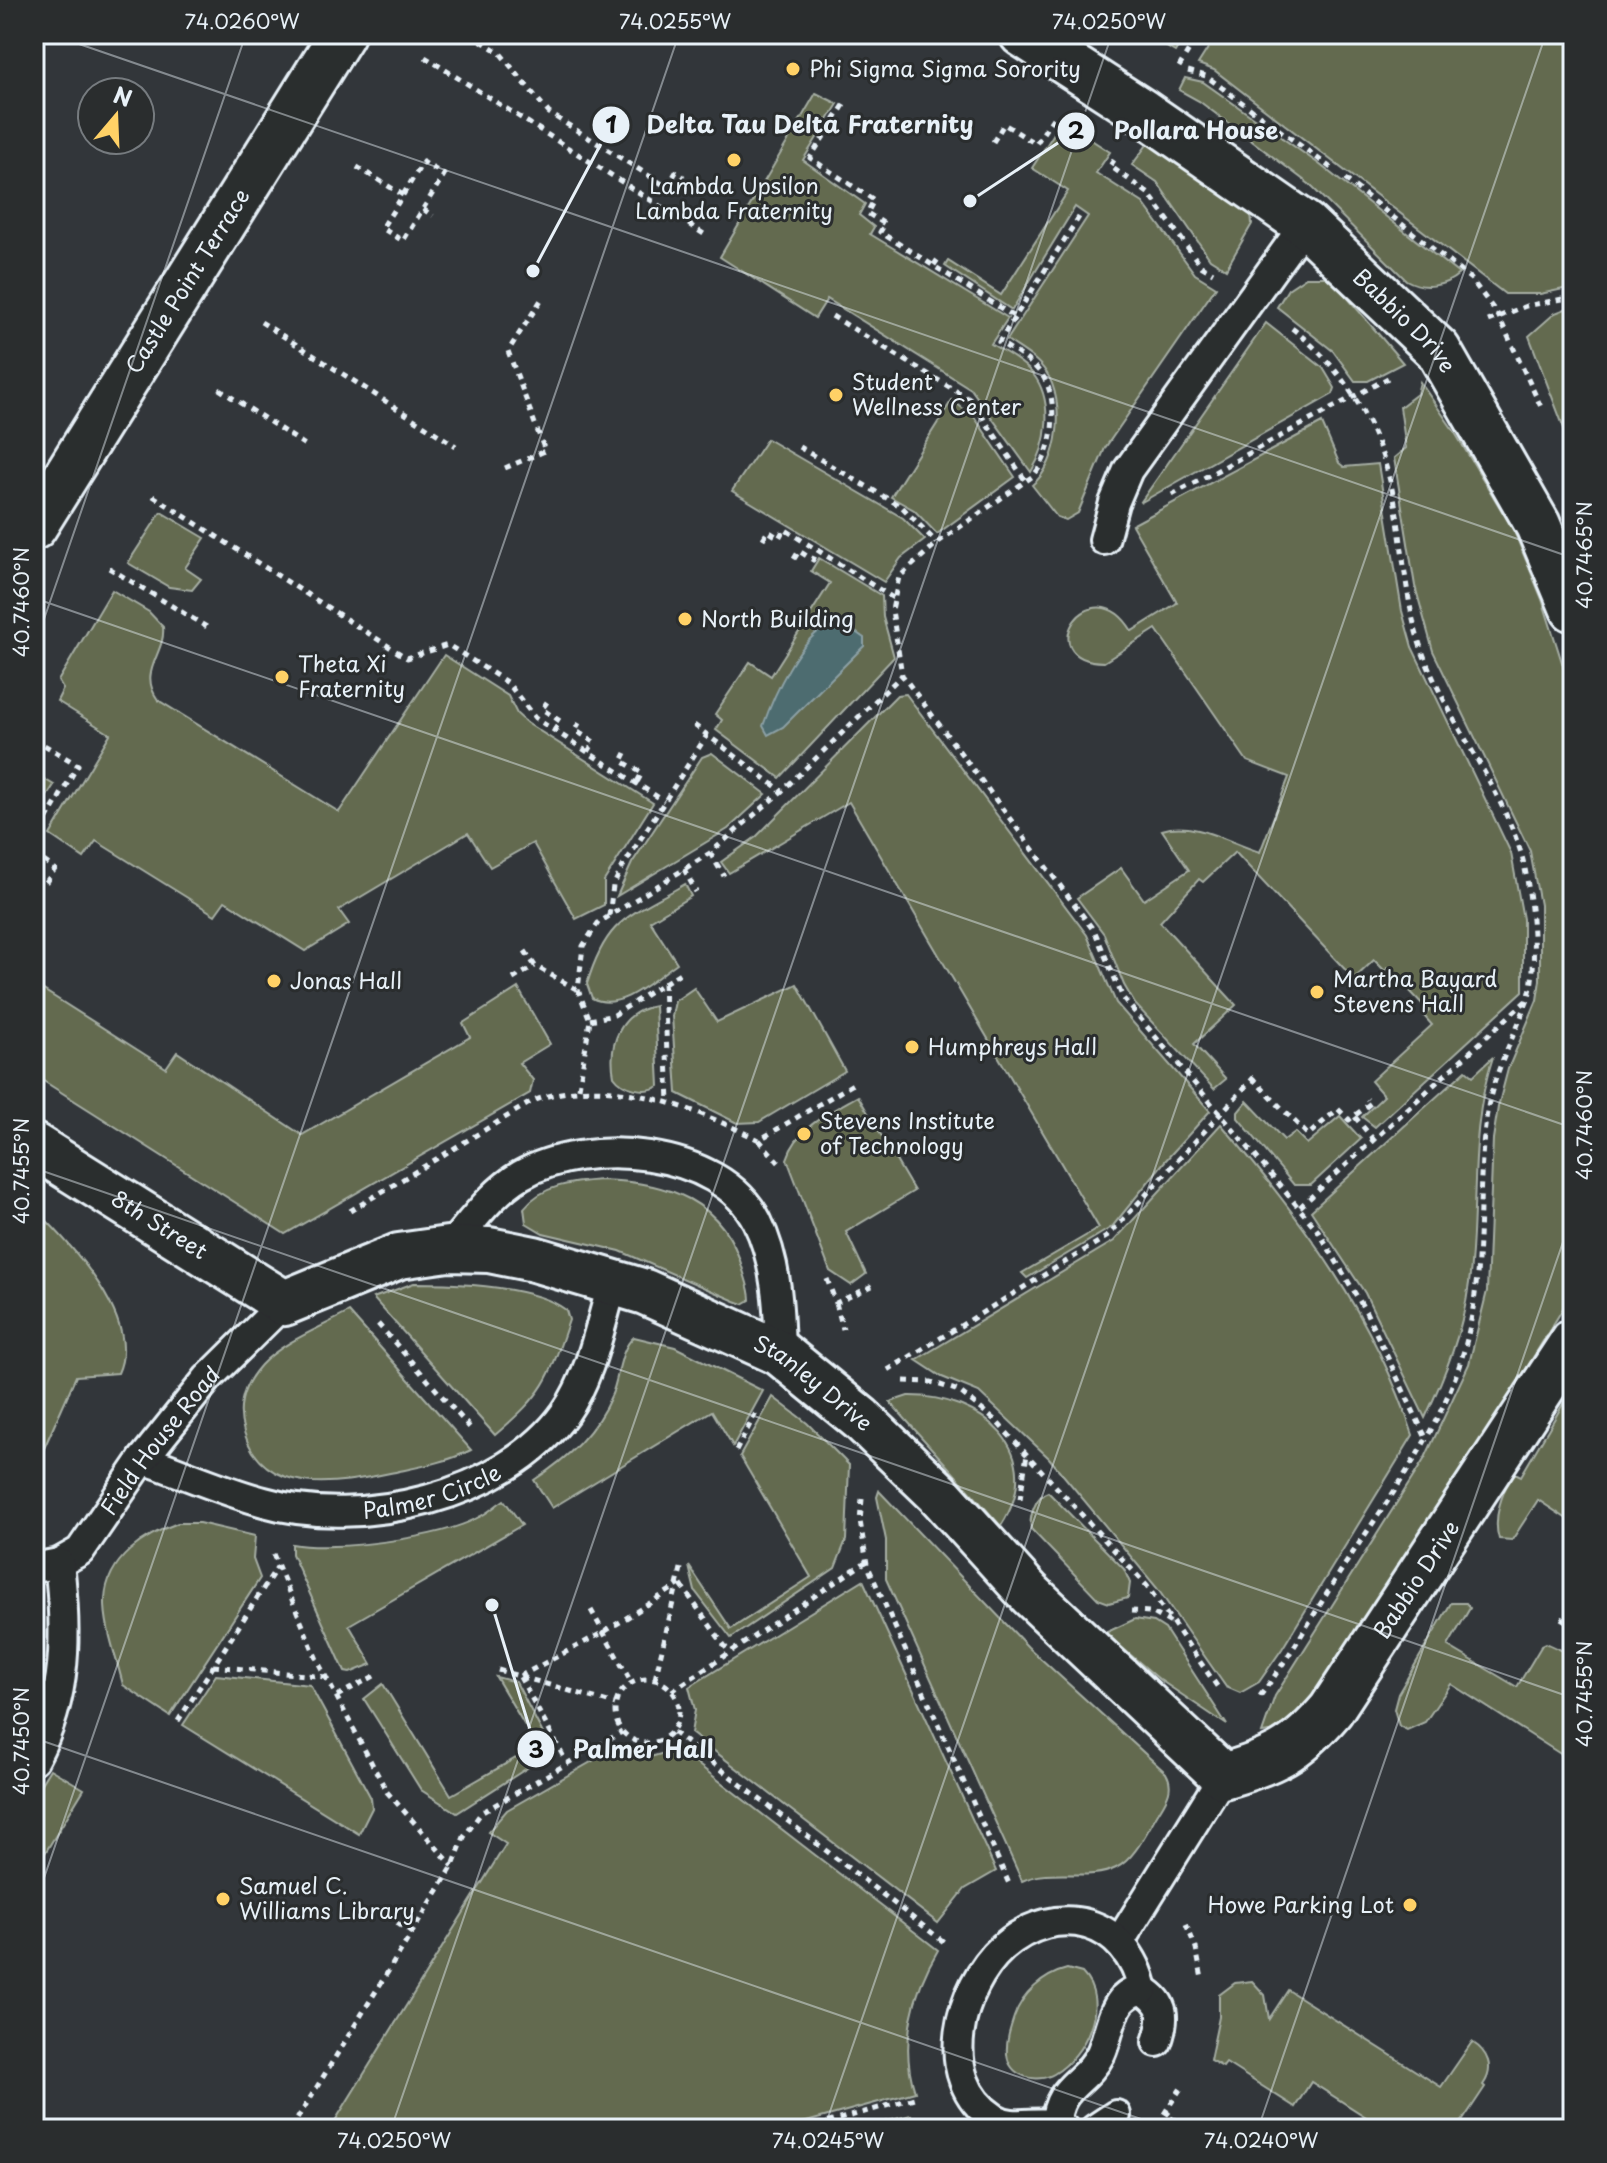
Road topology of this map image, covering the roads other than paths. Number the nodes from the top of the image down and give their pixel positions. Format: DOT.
graph roads {
  1 [pos="342,34"];
  2 [pos="1022,34"];
  3 [pos="1305,224"];
  4 [pos="34,527"];
  5 [pos="1104,540"];
  6 [pos="1573,609"];
  7 [pos="34,1146"];
  8 [pos="448,1249"];
  9 [pos="613,1282"];
  10 [pos="284,1303"];
  11 [pos="1573,1341"];
  12 [pos="780,1353"];
  13 [pos="143,1459"];
  14 [pos="46,1566"];
  15 [pos="34,1759"];
  16 [pos="1223,1776"];
  17 [pos="1120,1941"];
  18 [pos="1143,1990"];
  19 [pos="1157,2042"];
  20 [pos="1060,2126"];
  1 -- 4 [label="street, Castle Point Terrace"];
  2 -- 3 [label="street, Babbio Drive"];
  3 -- 5 [label="lane"];
  3 -- 6 [label="street, Babbio Drive"];
  7 -- 10 [label="street, 8th Street"];
  8 -- 9 [label="street, Stanley Drive"];
  8 -- 10 [label="street, Stanley Drive"];
  8 -- 12 [label="lane"];
  9 -- 12 [label="street, Stanley Drive"];
  9 -- 13 [label="lane, Palmer Circle"];
  10 -- 13 [label="lane, Field House Road"];
  11 -- 16 [label="street, Babbio Drive"];
  12 -- 16 [label="street, Stanley Drive"];
  13 -- 14 [label="lane, Field House Road"];
  14 -- 15 [label="lane"];
  16 -- 17 [label="lane"];
  17 -- 18 [label="lane"];
  17 -- 20 [label="lane"];
  18 -- 19 [label="lane"];
  18 -- 20 [label="lane"];
}
